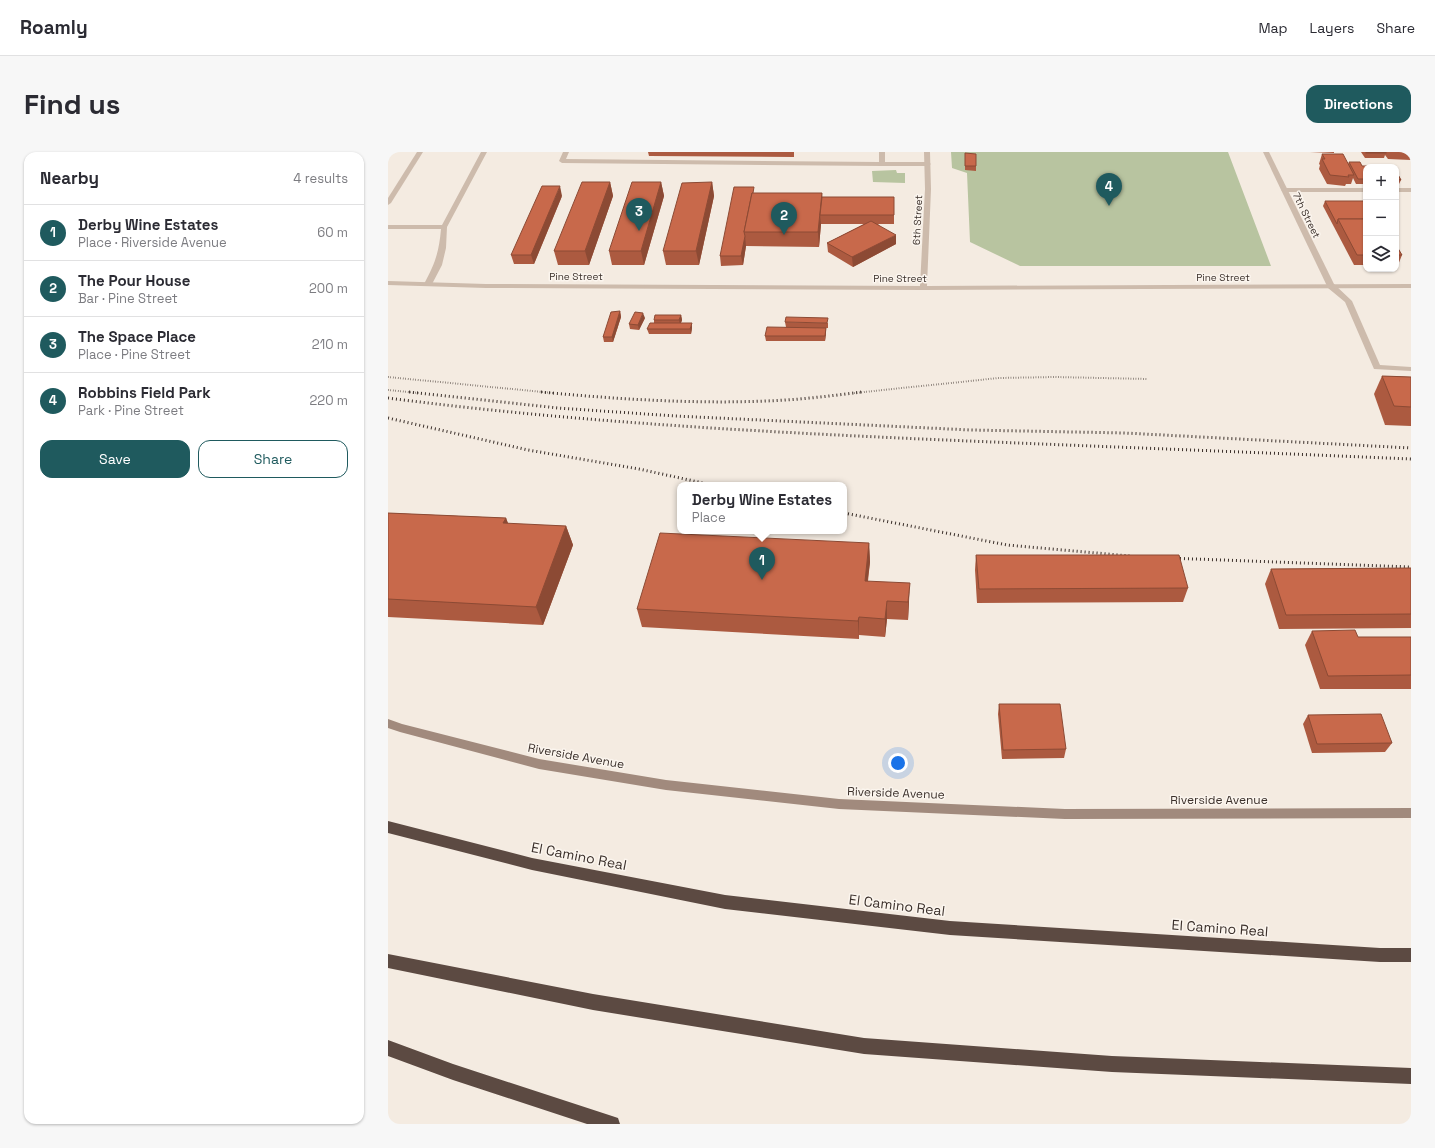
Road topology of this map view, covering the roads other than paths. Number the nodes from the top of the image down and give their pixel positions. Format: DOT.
graph roads {
  1 [pos="420,152"];
  2 [pos="484,152"];
  3 [pos="566,152"];
  4 [pos="882,152"];
  5 [pos="927,152"];
  6 [pos="1266,152"];
  7 [pos="882,164"];
  8 [pos="928,164"];
  9 [pos="1284,190"];
  10 [pos="1363,190"];
  11 [pos="1399,190"];
  12 [pos="1411,190"];
  13 [pos="388,203"];
  14 [pos="388,227"];
  15 [pos="444,227"];
  16 [pos="388,283"];
  17 [pos="428,284"];
  18 [pos="1331,286"];
  19 [pos="1411,286"];
  20 [pos="923,288"];
  21 [pos="1411,369"];
  22 [pos="388,723"];
  23 [pos="1411,813"];
  24 [pos="388,827"];
  25 [pos="1411,955"];
  26 [pos="388,961"];
  27 [pos="388,1048"];
  28 [pos="1411,1076"];
  29 [pos="612,1124"];
  1 -- 13 [label="street"];
  2 -- 15 [label="street"];
  3 -- 7 [label="street"];
  4 -- 7 [label="street"];
  5 -- 8 [label="street, 6th Street"];
  6 -- 9 [label="street, 7th Street"];
  7 -- 8 [label="street"];
  8 -- 20 [label="street, 6th Street"];
  9 -- 10 [label="street"];
  9 -- 18 [label="street, 7th Street"];
  11 -- 12 [label="street"];
  14 -- 15 [label="street"];
  15 -- 17 [label="street"];
  16 -- 17 [label="street, Pine Street"];
  17 -- 20 [label="street, Pine Street"];
  18 -- 19 [label="street, Pine Street"];
  18 -- 20 [label="street, Pine Street"];
  18 -- 21 [label="street"];
  22 -- 23 [label="main road, Riverside Avenue"];
  24 -- 25 [label="highway, El Camino Real"];
  26 -- 28 [label="highway"];
  27 -- 29 [label="highway"];
}
